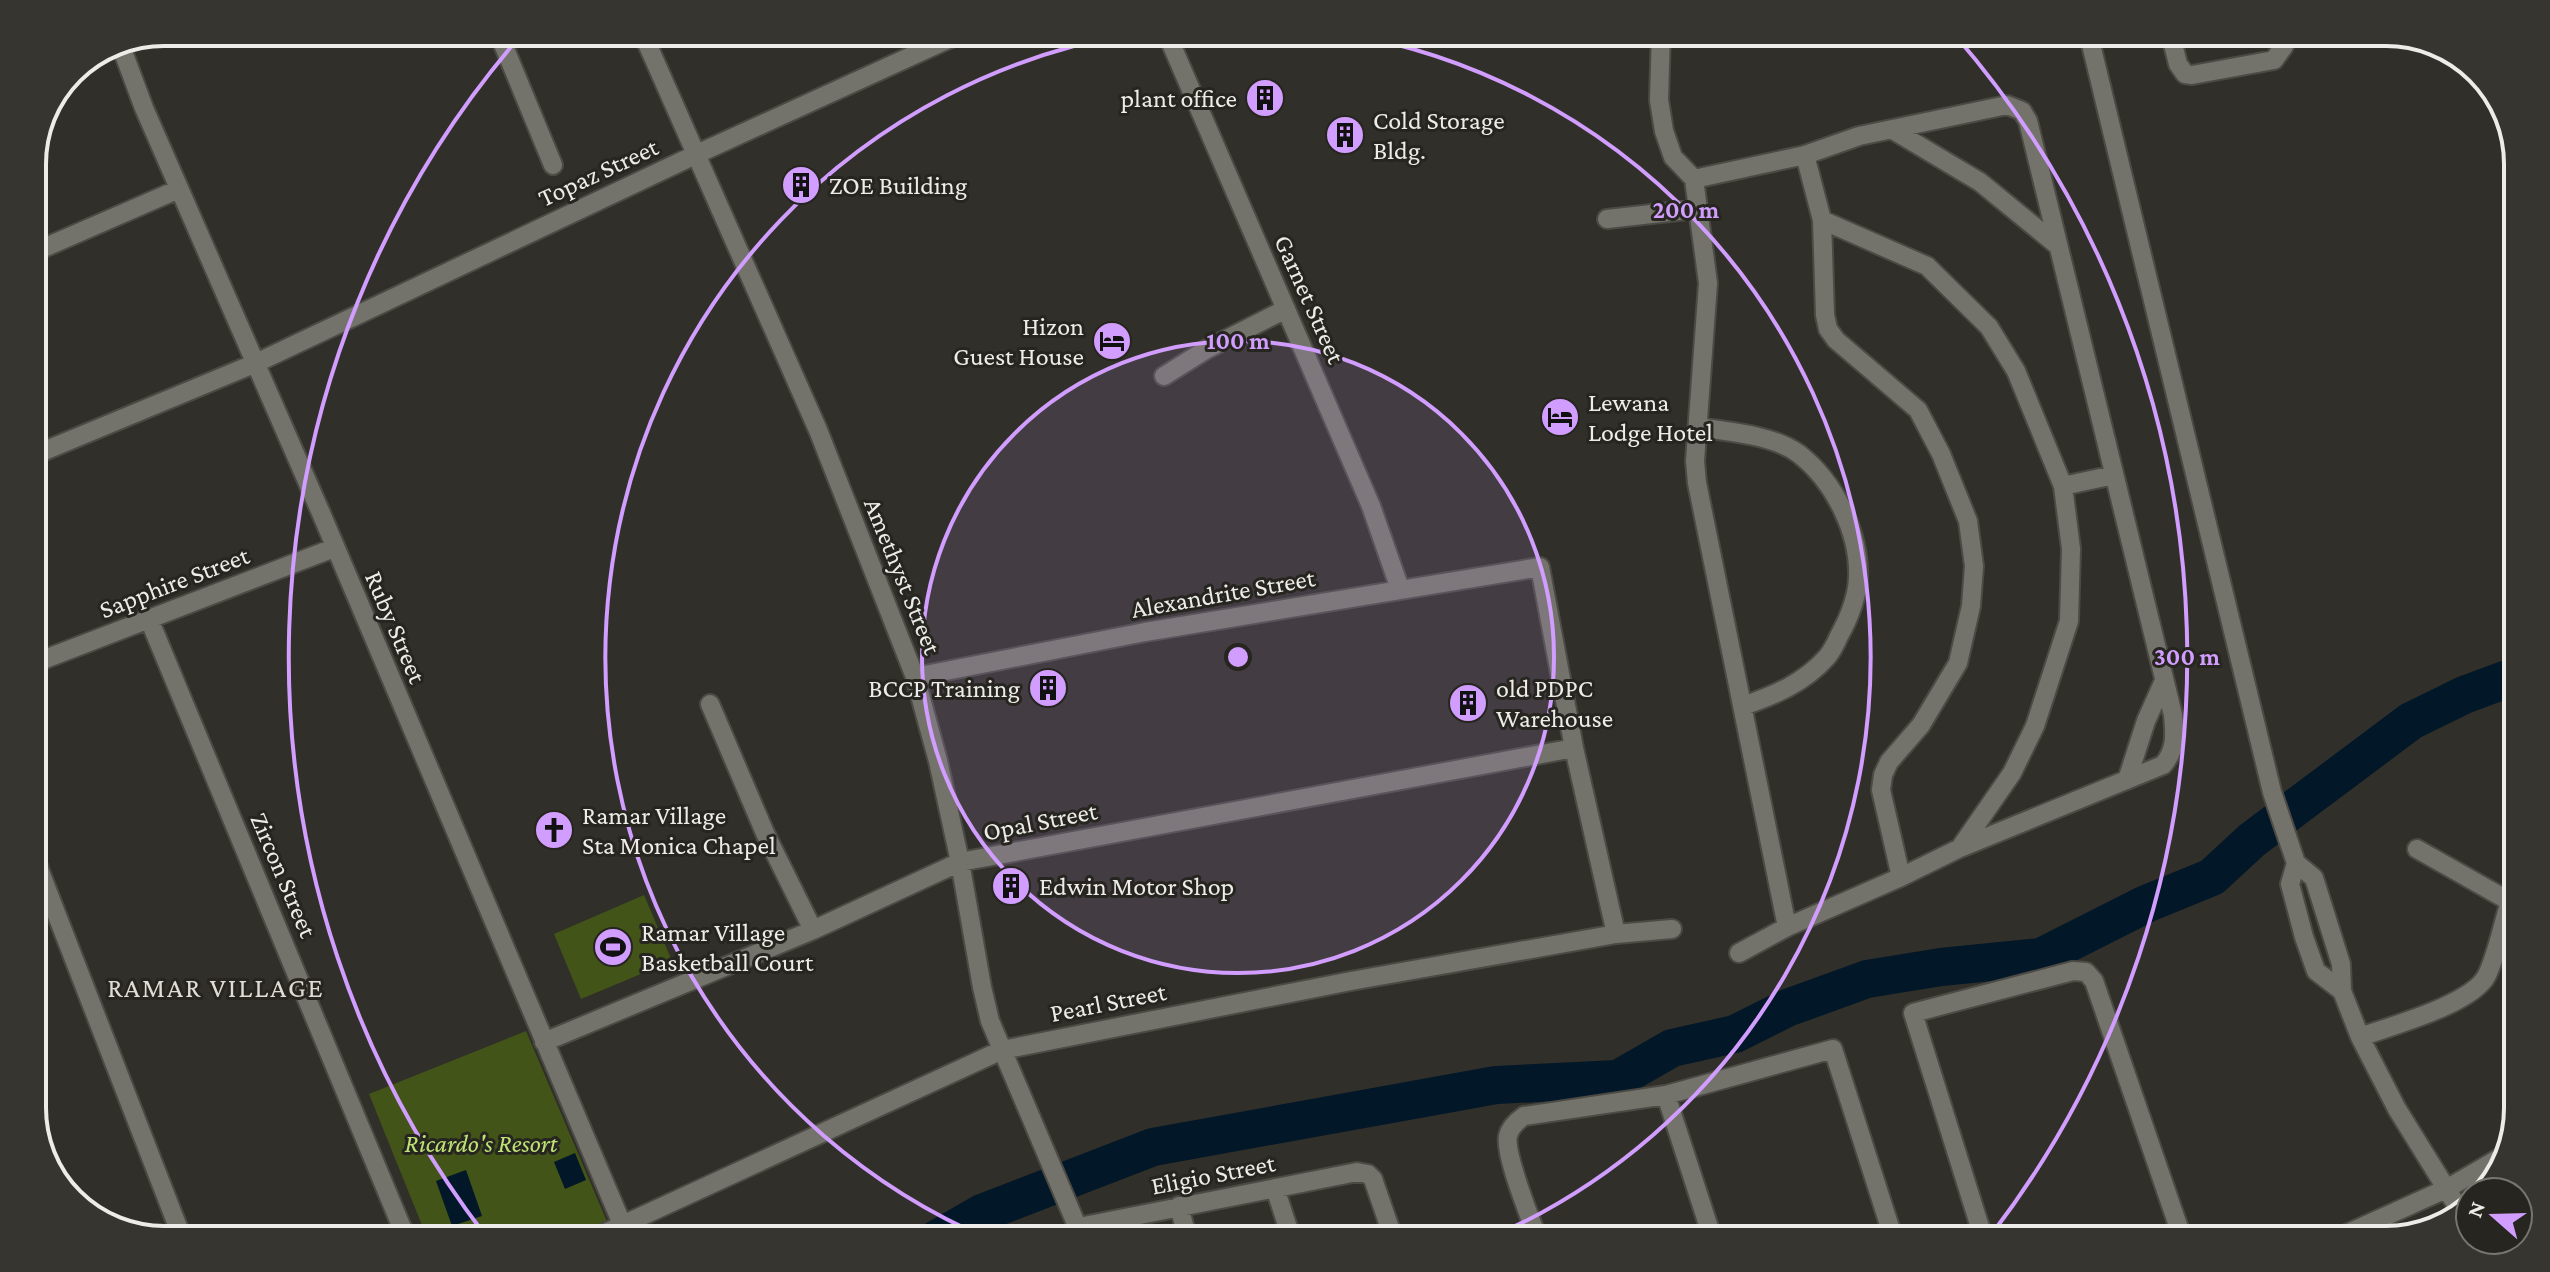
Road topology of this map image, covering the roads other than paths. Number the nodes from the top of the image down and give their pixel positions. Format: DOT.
graph roads {
  1 [pos="504,46"];
  2 [pos="648,46"];
  3 [pos="933,46"];
  4 [pos="1172,46"];
  5 [pos="1661,46"];
  6 [pos="2091,46"];
  7 [pos="2174,46"];
  8 [pos="2284,46"];
  9 [pos="124,53"];
  10 [pos="1893,130"];
  11 [pos="697,154"];
  12 [pos="1805,155"];
  13 [pos="553,165"];
  14 [pos="1694,179"];
  15 [pos="179,189"];
  16 [pos="1696,209"];
  17 [pos="1607,219"];
  18 [pos="1822,220"];
  19 [pos="2057,245"];
  20 [pos="46,247"];
  21 [pos="1286,309"];
  22 [pos="256,363"];
  23 [pos="1164,376"];
  24 [pos="1698,427"];
  25 [pos="46,450"];
  26 [pos="2114,475"];
  27 [pos="2063,486"];
  28 [pos="334,548"];
  29 [pos="1400,589"];
  30 [pos="149,619"];
  31 [pos="46,659"];
  32 [pos="915,677"];
  33 [pos="2163,683"];
  34 [pos="710,704"];
  35 [pos="1743,706"];
  36 [pos="1574,748"];
  37 [pos="2127,780"];
  38 [pos="1960,848"];
  39 [pos="2417,849"];
  40 [pos="960,862"];
  41 [pos="2296,863"];
  42 [pos="1901,877"];
  43 [pos="46,887"];
  44 [pos="2504,898"];
  45 [pos="2504,920"];
  46 [pos="1787,927"];
  47 [pos="1672,929"];
  48 [pos="813,930"];
  49 [pos="1616,934"];
  50 [pos="1739,953"];
  51 [pos="2342,991"];
  52 [pos="2360,1037"];
  53 [pos="544,1042"];
  54 [pos="1002,1050"];
  55 [pos="1666,1095"];
  56 [pos="2490,1164"];
  57 [pos="1275,1188"];
  58 [pos="2448,1188"];
  59 [pos="2454,1199"];
  60 [pos="1179,1206"];
  61 [pos="622,1224"];
  62 [pos="178,1226"];
  63 [pos="401,1226"];
  64 [pos="618,1226"];
  65 [pos="1078,1226"];
  66 [pos="1109,1226"];
  67 [pos="1184,1226"];
  68 [pos="1287,1226"];
  69 [pos="1389,1226"];
  70 [pos="1533,1226"];
  71 [pos="1708,1226"];
  72 [pos="1890,1226"];
  73 [pos="1980,1226"];
  74 [pos="2178,1226"];
  75 [pos="2364,1226"];
  1 -- 13 [label="street"];
  2 -- 11 [label="street, Amethyst Street"];
  3 -- 11 [label="street, Topaz Street"];
  4 -- 21 [label="street, Garnet Street"];
  5 -- 14 [label="street"];
  6 -- 41 [label="street"];
  7 -- 8 [label="street"];
  9 -- 15 [label="street, Ruby Street"];
  10 -- 12 [label="street"];
  10 -- 19 [label="street"];
  10 -- 19 [label="street"];
  11 -- 22 [label="street, Topaz Street"];
  11 -- 32 [label="street, Amethyst Street"];
  12 -- 14 [label="street"];
  12 -- 18 [label="street"];
  14 -- 16 [label="street"];
  15 -- 20 [label="street"];
  15 -- 22 [label="street, Ruby Street"];
  16 -- 17 [label="street"];
  16 -- 24 [label="street"];
  18 -- 27 [label="street"];
  18 -- 42 [label="street"];
  19 -- 26 [label="street"];
  21 -- 23 [label="street"];
  21 -- 29 [label="street, Garnet Street"];
  22 -- 25 [label="street, Topaz Street"];
  22 -- 28 [label="street, Ruby Street"];
  24 -- 35 [label="street"];
  24 -- 35 [label="street"];
  26 -- 27 [label="street"];
  26 -- 33 [label="street"];
  27 -- 38 [label="street"];
  28 -- 30 [label="street, Sapphire Street"];
  28 -- 53 [label="street, Ruby Street"];
  29 -- 32 [label="street, Alexandrite Street"];
  29 -- 36 [label="street, Alexandrite Street"];
  30 -- 31 [label="street, Sapphire Street"];
  30 -- 63 [label="street, Zircon Street"];
  32 -- 40 [label="street, Amethyst Street"];
  33 -- 37 [label="street"];
  33 -- 37 [label="street"];
  34 -- 48 [label="street"];
  35 -- 46 [label="street"];
  36 -- 40 [label="street, Opal Street"];
  36 -- 49 [label="street"];
  37 -- 38 [label="street"];
  38 -- 42 [label="street"];
  39 -- 44 [label="street"];
  40 -- 48 [label="street, Opal Street"];
  40 -- 54 [label="street, Amethyst Street"];
  41 -- 51 [label="street"];
  41 -- 51 [label="street"];
  42 -- 46 [label="street"];
  43 -- 62 [label="street"];
  45 -- 52 [label="street"];
  46 -- 50 [label="street"];
  47 -- 49 [label="street, Pearl Street"];
  48 -- 53 [label="street, Opal Street"];
  49 -- 54 [label="street, Pearl Street"];
  51 -- 52 [label="street"];
  52 -- 58 [label="street"];
  53 -- 61 [label="street, Ruby Street"];
  54 -- 61 [label="street, Pearl Street"];
  54 -- 65 [label="street, Amethyst Street"];
  55 -- 70 [label="street"];
  55 -- 71 [label="street"];
  55 -- 72 [label="street"];
  56 -- 58 [label="street"];
  57 -- 60 [label="street, Eligio Street"];
  57 -- 68 [label="street"];
  57 -- 69 [label="street, Eligio Street"];
  58 -- 59 [label="street"];
  58 -- 75 [label="street"];
  60 -- 66 [label="street, Eligio Street"];
  60 -- 67 [label="street"];
  61 -- 64 [label="street, Pearl Street"];
  73 -- 74 [label="street"];
}
